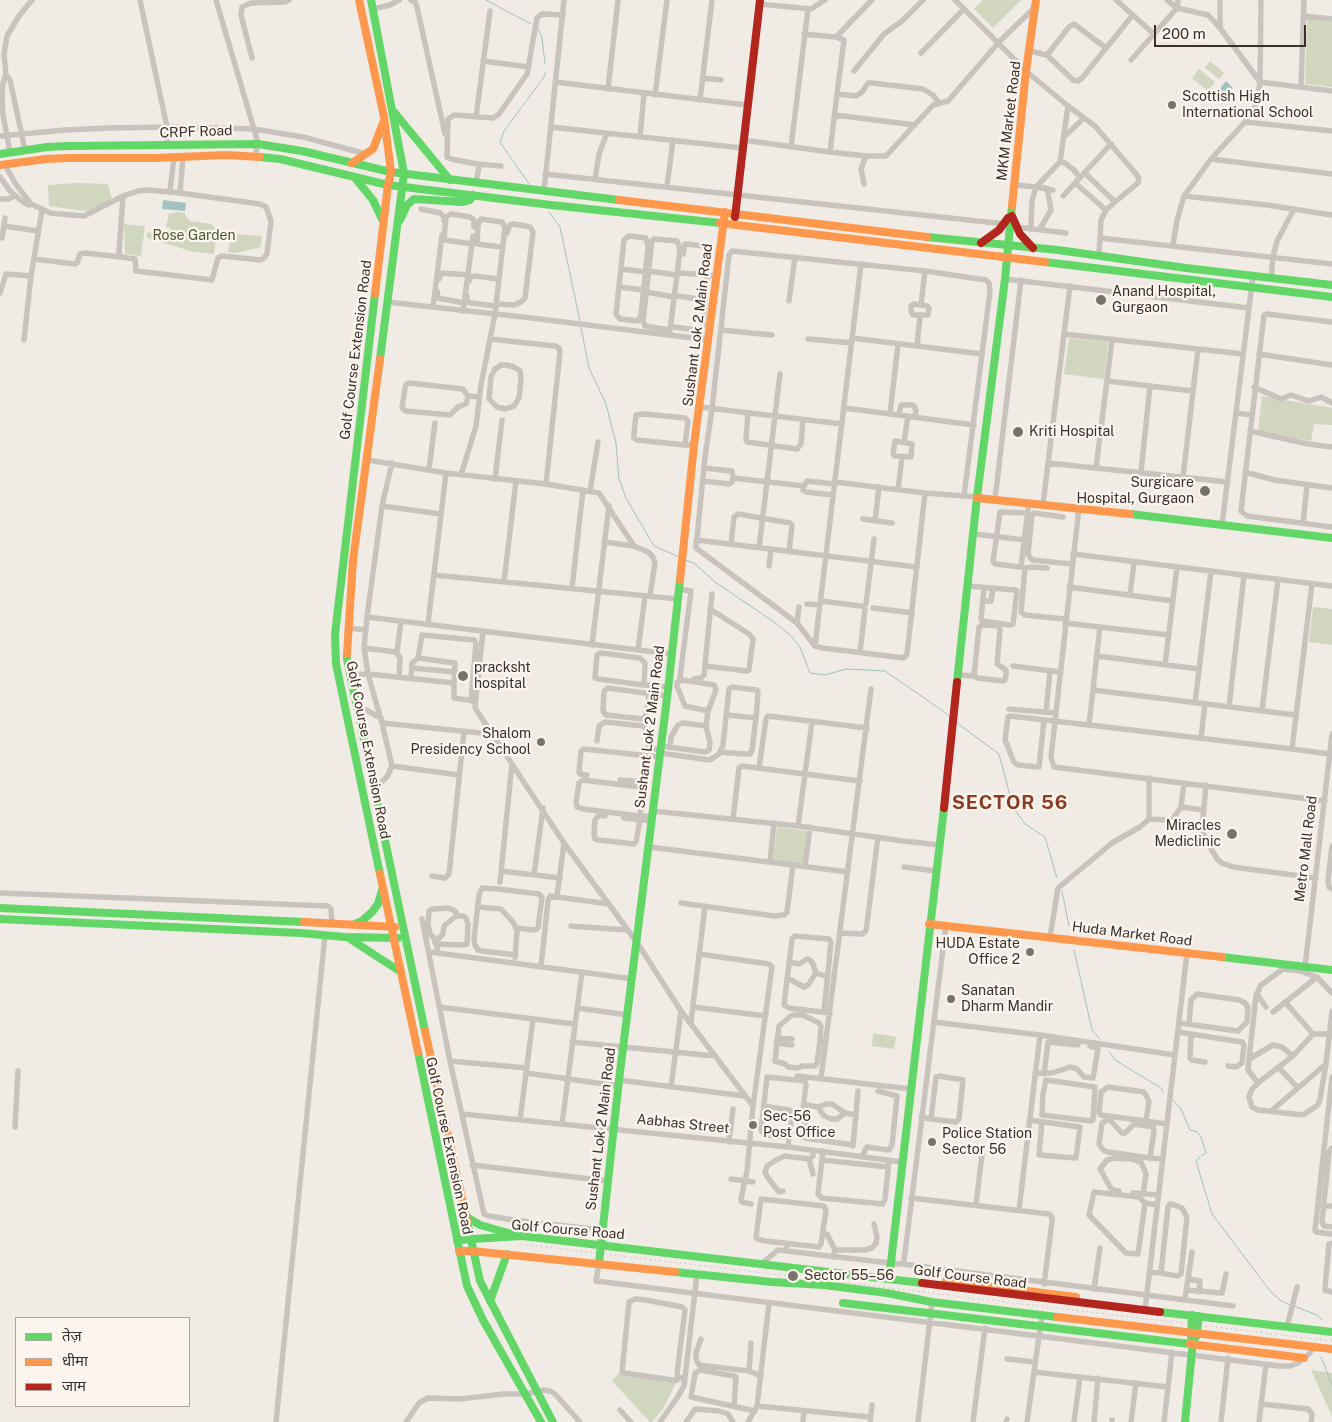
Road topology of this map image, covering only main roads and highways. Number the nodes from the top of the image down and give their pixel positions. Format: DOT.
graph roads {
  1 [pos="359,0"];
  2 [pos="371,0"];
  3 [pos="759,2"];
  4 [pos="1036,3"];
  5 [pos="378,32"];
  6 [pos="367,36"];
  7 [pos="393,110"];
  8 [pos="384,117"];
  9 [pos="0,154"];
  10 [pos="352,163"];
  11 [pos="3,165"];
  12 [pos="391,172"];
  13 [pos="404,173"];
  14 [pos="355,178"];
  15 [pos="450,180"];
  16 [pos="388,185"];
  17 [pos="402,186"];
  18 [pos="473,194"];
  19 [pos="725,212"];
  20 [pos="735,214"];
  21 [pos="1011,214"];
  22 [pos="398,222"];
  23 [pos="383,224"];
  24 [pos="724,224"];
  25 [pos="734,224"];
  26 [pos="981,243"];
  27 [pos="1008,246"];
  28 [pos="1033,248"];
  29 [pos="1007,258"];
  30 [pos="1332,285"];
  31 [pos="1332,297"];
  32 [pos="977,499"];
  33 [pos="1332,538"];
  34 [pos="383,887"];
  35 [pos="0,908"];
  36 [pos="0,919"];
  37 [pos="279,920"];
  38 [pos="930,924"];
  39 [pos="351,926"];
  40 [pos="391,927"];
  41 [pos="402,927"];
  42 [pos="279,932"];
  43 [pos="345,937"];
  44 [pos="393,938"];
  45 [pos="404,938"];
  46 [pos="1332,970"];
  47 [pos="401,972"];
  48 [pos="465,1216"];
  49 [pos="522,1236"];
  50 [pos="456,1240"];
  51 [pos="470,1240"];
  52 [pos="601,1245"];
  53 [pos="458,1251"];
  54 [pos="472,1251"];
  55 [pos="507,1254"];
  56 [pos="739,1262"];
  57 [pos="599,1263"];
  58 [pos="818,1267"];
  59 [pos="889,1277"];
  60 [pos="738,1279"];
  61 [pos="490,1303"];
  62 [pos="843,1303"];
  63 [pos="1145,1308"];
  64 [pos="1196,1315"];
  65 [pos="1288,1325"];
  66 [pos="1332,1330"];
  67 [pos="1194,1333"];
  68 [pos="1193,1343"];
  69 [pos="1332,1349"];
  70 [pos="1304,1358"];
  71 [pos="541,1422"];
  72 [pos="553,1422"];
  73 [pos="1185,1422"];
  1 -- 6 [label="main road, Golf Course Extension Road"];
  2 -- 5 [label="main road, Golf Course Extension Road"];
  3 -- 20 [label="main road"];
  4 -- 21 [label="main road, MKM Market Road"];
  5 -- 6 [label="main road"];
  5 -- 7 [label="main road, Golf Course Extension Road"];
  6 -- 8 [label="main road, Golf Course Extension Road"];
  7 -- 13 [label="main road, Golf Course Extension Road"];
  7 -- 15 [label="main road"];
  8 -- 10 [label="main road"];
  8 -- 12 [label="main road, Golf Course Extension Road"];
  9 -- 10 [label="main road, CRPF Road"];
  10 -- 12 [label="main road, CRPF Road"];
  11 -- 14 [label="main road"];
  12 -- 13 [label="main road, CRPF Road"];
  12 -- 16 [label="main road, Golf Course Extension Road"];
  13 -- 15 [label="main road, CRPF Road"];
  13 -- 17 [label="main road, Golf Course Extension Road"];
  14 -- 16 [label="main road"];
  14 -- 23 [label="main road"];
  15 -- 19 [label="main road, CRPF Road"];
  16 -- 17 [label="main road"];
  16 -- 23 [label="main road, Golf Course Extension Road"];
  17 -- 18 [label="main road"];
  17 -- 22 [label="main road, Golf Course Extension Road"];
  18 -- 22 [label="main road"];
  18 -- 24 [label="main road"];
  19 -- 20 [label="main road, CRPF Road"];
  19 -- 24 [label="main road, Sushant Lok 2 Main Road"];
  20 -- 25 [label="main road"];
  20 -- 26 [label="main road, CRPF Road"];
  21 -- 26 [label="main road"];
  21 -- 27 [label="main road, MKM Market Road"];
  21 -- 28 [label="main road"];
  22 -- 41 [label="main road, Golf Course Extension Road"];
  23 -- 34 [label="main road, Golf Course Extension Road"];
  24 -- 25 [label="main road"];
  24 -- 52 [label="main road, Sushant Lok 2 Main Road"];
  25 -- 29 [label="main road"];
  26 -- 27 [label="main road, CRPF Road"];
  27 -- 28 [label="main road, CRPF Road"];
  27 -- 29 [label="main road, MKM Market Road"];
  28 -- 30 [label="main road, CRPF Road"];
  29 -- 31 [label="main road"];
  29 -- 32 [label="main road, MKM Market Road"];
  32 -- 33 [label="main road"];
  32 -- 38 [label="main road, MKM Market Road"];
  34 -- 39 [label="main road"];
  34 -- 40 [label="main road, Golf Course Extension Road"];
  35 -- 37 [label="main road"];
  36 -- 42 [label="main road"];
  37 -- 39 [label="main road"];
  37 -- 42 [label="main road"];
  38 -- 46 [label="main road, Huda Market Road"];
  38 -- 59 [label="main road, MKM Market Road"];
  39 -- 40 [label="main road"];
  40 -- 41 [label="main road"];
  40 -- 44 [label="main road, Golf Course Extension Road"];
  41 -- 45 [label="main road, Golf Course Extension Road"];
  42 -- 43 [label="main road"];
  43 -- 44 [label="main road"];
  43 -- 47 [label="main road"];
  44 -- 45 [label="main road"];
  44 -- 47 [label="main road, Golf Course Extension Road"];
  45 -- 48 [label="main road, Golf Course Extension Road"];
  47 -- 50 [label="main road, Golf Course Extension Road"];
  48 -- 49 [label="main road"];
  48 -- 51 [label="main road, Golf Course Extension Road"];
  49 -- 51 [label="main road, Golf Course Road"];
  49 -- 52 [label="main road, Golf Course Road"];
  50 -- 51 [label="main road, Golf Course Road"];
  50 -- 53 [label="main road, Golf Course Extension Road"];
  51 -- 54 [label="main road, Golf Course Extension Road"];
  52 -- 56 [label="main road, Golf Course Road"];
  52 -- 57 [label="main road, Sushant Lok 2 Main Road"];
  53 -- 54 [label="main road, Golf Course Road"];
  53 -- 71 [label="main road, Golf Course Extension Road"];
  54 -- 55 [label="main road, Golf Course Road"];
  54 -- 61 [label="main road, Golf Course Extension Road"];
  55 -- 57 [label="main road, Golf Course Road"];
  55 -- 61 [label="main road"];
  56 -- 59 [label="main road, Golf Course Road"];
  56 -- 60 [label="main road"];
  57 -- 60 [label="main road, Golf Course Road"];
  58 -- 59 [label="main road"];
  59 -- 63 [label="main road, Golf Course Road"];
  60 -- 67 [label="main road, Golf Course Road"];
  61 -- 72 [label="main road, Golf Course Extension Road"];
  62 -- 68 [label="main road"];
  63 -- 64 [label="main road, Golf Course Road"];
  63 -- 65 [label="main road"];
  64 -- 65 [label="main road, Golf Course Road"];
  64 -- 67 [label="main road"];
  65 -- 66 [label="main road, Golf Course Road"];
  67 -- 68 [label="main road"];
  67 -- 69 [label="main road, Golf Course Road"];
  68 -- 70 [label="main road"];
  68 -- 73 [label="main road"];
}
